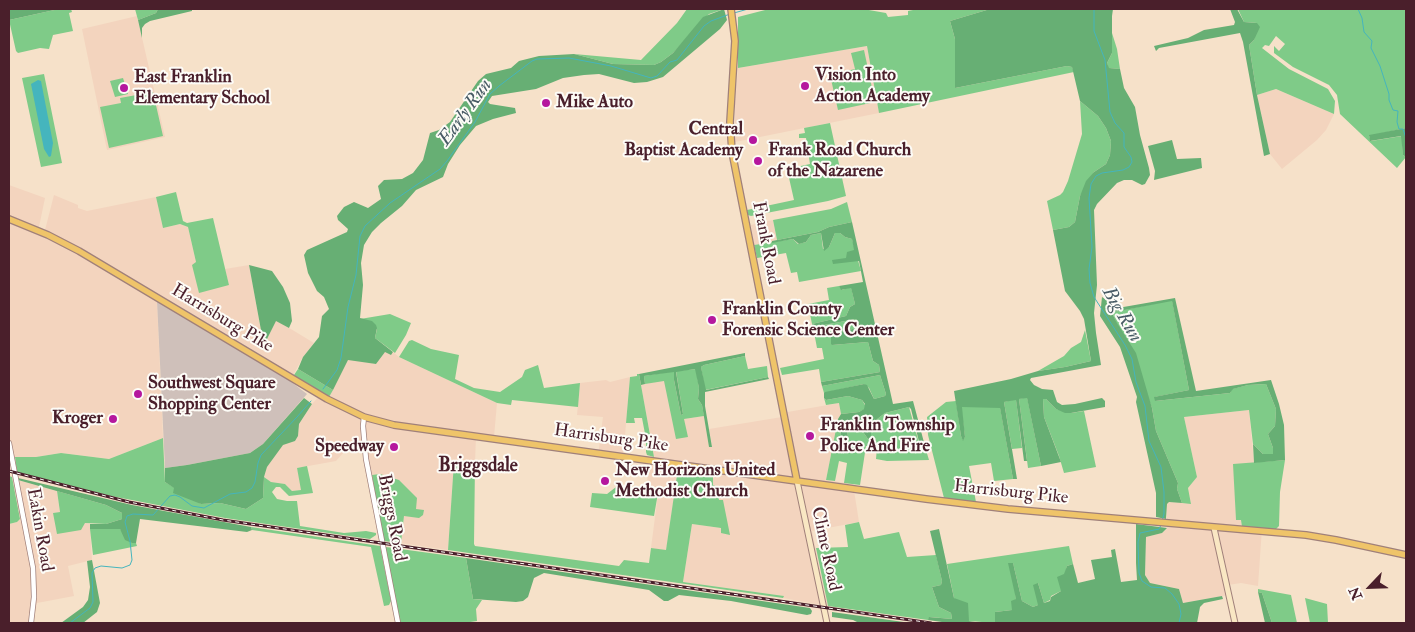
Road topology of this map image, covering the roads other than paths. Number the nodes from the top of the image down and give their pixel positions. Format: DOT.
graph roads {
  1 [pos="731,9"];
  2 [pos="9,219"];
  3 [pos="364,417"];
  4 [pos="9,443"];
  5 [pos="797,481"];
  6 [pos="1214,528"];
  7 [pos="1406,555"];
  8 [pos="32,623"];
  9 [pos="398,623"];
  10 [pos="827,623"];
  11 [pos="1235,623"];
  1 -- 5 [label="main road, Frank Road"];
  2 -- 3 [label="main road, Harrisburg Pike"];
  3 -- 5 [label="main road, Harrisburg Pike"];
  3 -- 9 [label="street, Briggs Road"];
  4 -- 8 [label="street, Eakin Road"];
  5 -- 6 [label="main road, Harrisburg Pike"];
  5 -- 10 [label="main road, Clime Road"];
  6 -- 7 [label="main road, Harrisburg Pike"];
  6 -- 11 [label="main road"];
}
